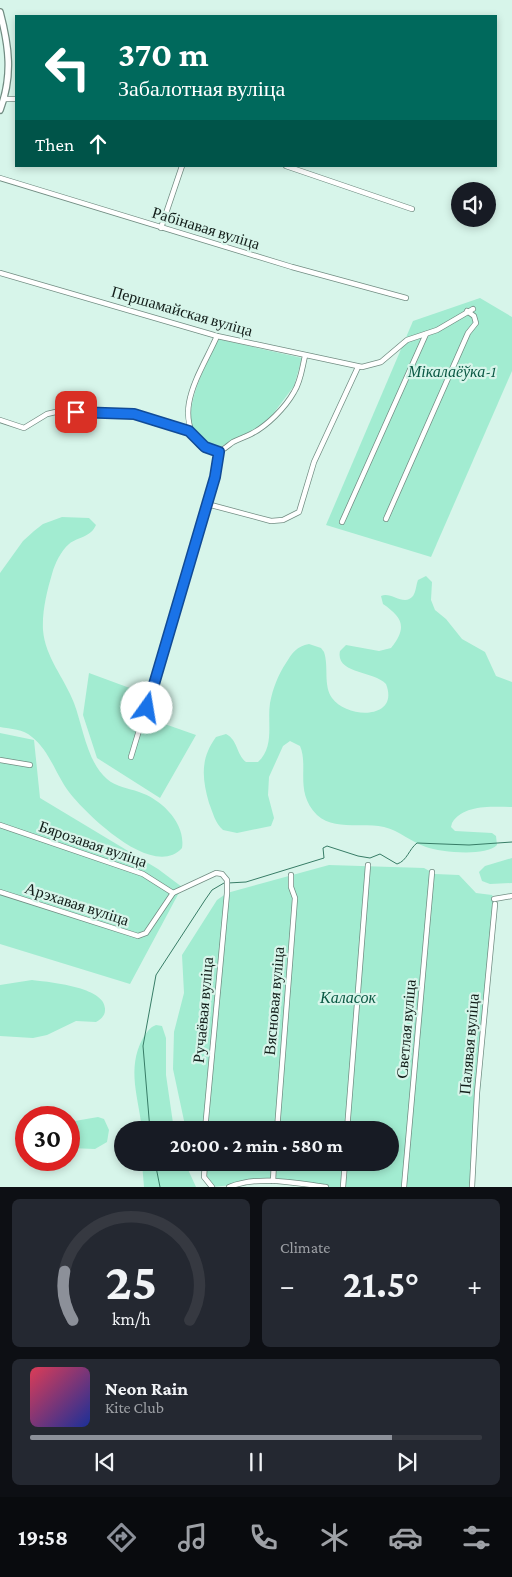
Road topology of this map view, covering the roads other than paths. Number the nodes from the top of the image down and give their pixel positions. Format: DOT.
graph roads {
  1 [pos="0,12"];
  2 [pos="4,99"];
  3 [pos="15,99"];
  4 [pos="0,110"];
  5 [pos="182,167"];
  6 [pos="289,167"];
  7 [pos="0,178"];
  8 [pos="412,209"];
  9 [pos="161,228"];
  10 [pos="0,273"];
  11 [pos="406,298"];
  12 [pos="472,308"];
  13 [pos="467,311"];
  14 [pos="426,334"];
  15 [pos="217,336"];
  16 [pos="305,356"];
  17 [pos="358,367"];
  18 [pos="0,420"];
  19 [pos="189,431"];
  20 [pos="219,452"];
  21 [pos="207,504"];
  22 [pos="386,519"];
  23 [pos="342,522"];
  24 [pos="130,758"];
  25 [pos="0,760"];
  26 [pos="30,765"];
  27 [pos="0,825"];
  28 [pos="368,865"];
  29 [pos="432,872"];
  30 [pos="292,876"];
  31 [pos="0,892"];
  32 [pos="173,893"];
  33 [pos="512,896"];
  34 [pos="206,1121"];
  35 [pos="278,1121"];
  36 [pos="348,1121"];
  37 [pos="204,1171"];
  38 [pos="274,1171"];
  39 [pos="345,1171"];
  40 [pos="273,1181"];
  41 [pos="212,1187"];
  42 [pos="228,1187"];
  43 [pos="326,1187"];
  44 [pos="344,1187"];
  45 [pos="404,1187"];
  46 [pos="472,1187"];
  1 -- 2 [label="street"];
  2 -- 3 [label="street"];
  2 -- 4 [label="street"];
  5 -- 9 [label="street"];
  6 -- 8 [label="street"];
  7 -- 9 [label="street, Рабінавая вуліца"];
  9 -- 11 [label="street, Рабінавая вуліца"];
  10 -- 15 [label="street, Першамайская вуліца"];
  12 -- 13 [label="street"];
  13 -- 14 [label="street"];
  13 -- 22 [label="street"];
  14 -- 17 [label="street"];
  14 -- 23 [label="street"];
  15 -- 16 [label="street, Першамайская вуліца"];
  15 -- 19 [label="street"];
  16 -- 17 [label="street, Першамайская вуліца"];
  16 -- 20 [label="street"];
  17 -- 21 [label="street"];
  18 -- 19 [label="street"];
  19 -- 20 [label="street"];
  20 -- 21 [label="street"];
  21 -- 24 [label="street"];
  25 -- 26 [label="street"];
  27 -- 32 [label="street, Бярозавая вуліца"];
  28 -- 36 [label="street"];
  29 -- 45 [label="street, Светлая вуліца"];
  30 -- 35 [label="street, Вясновая вуліца"];
  31 -- 32 [label="street, Арэхавая вуліца"];
  32 -- 34 [label="street, Ручаёвая вуліца"];
  33 -- 46 [label="street, Палявая вуліца"];
  37 -- 41 [label="street"];
  38 -- 40 [label="street"];
  39 -- 44 [label="street"];
  40 -- 42 [label="street"];
  40 -- 43 [label="street"];
}
